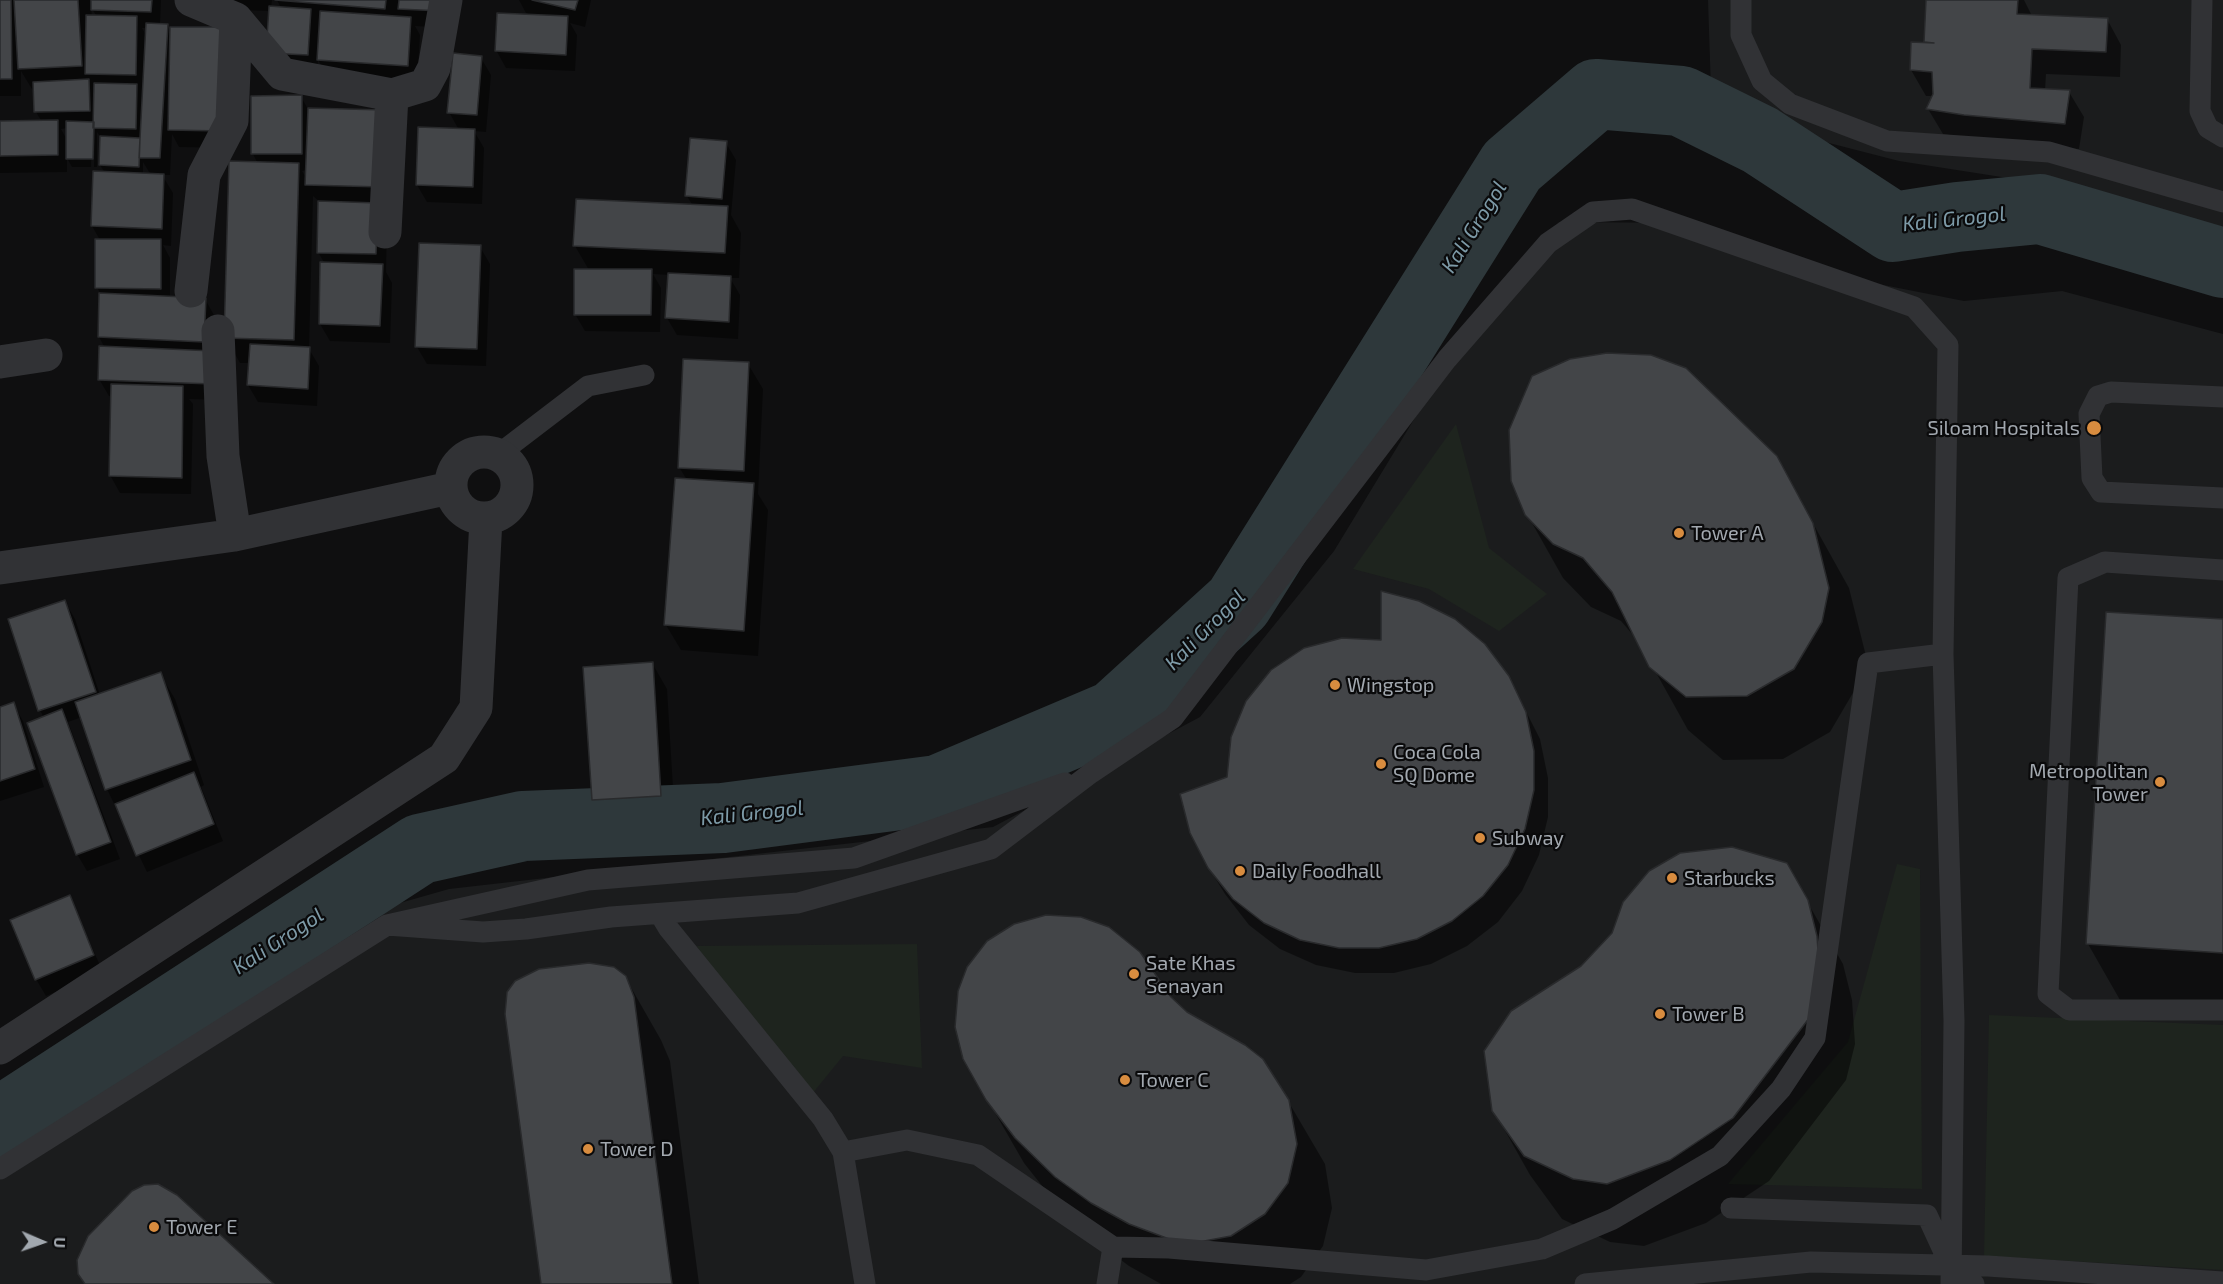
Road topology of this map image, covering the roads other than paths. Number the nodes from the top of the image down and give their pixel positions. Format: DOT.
graph roads {
  1 [pos="191,0"];
  2 [pos="446,0"];
  3 [pos="1741,0"];
  4 [pos="2202,0"];
  5 [pos="236,19"];
  6 [pos="392,95"];
  7 [pos="2223,137"];
  8 [pos="2223,202"];
  9 [pos="385,232"];
  10 [pos="191,291"];
  11 [pos="218,331"];
  12 [pos="46,355"];
  13 [pos="0,362"];
  14 [pos="644,375"];
  15 [pos="2223,397"];
  16 [pos="499,454"];
  17 [pos="450,488"];
  18 [pos="2223,498"];
  19 [pos="486,519"];
  20 [pos="235,535"];
  21 [pos="0,568"];
  22 [pos="2223,570"];
  23 [pos="1943,654"];
  24 [pos="1091,773"];
  25 [pos="660,914"];
  26 [pos="387,925"];
  27 [pos="2223,1010"];
  28 [pos="0,1048"];
  29 [pos="843,1152"];
  30 [pos="0,1169"];
  31 [pos="1731,1208"];
  32 [pos="1113,1247"];
  33 [pos="1951,1275"];
  34 [pos="2223,1282"];
  35 [pos="865,1284"];
  36 [pos="1107,1284"];
  37 [pos="1585,1284"];
  38 [pos="1974,1284"];
  1 -- 5 [label="street"];
  2 -- 6 [label="street"];
  3 -- 8 [label="lane"];
  4 -- 7 [label="lane"];
  5 -- 6 [label="street"];
  5 -- 10 [label="street"];
  6 -- 9 [label="street"];
  11 -- 20 [label="street"];
  12 -- 13 [label="street"];
  14 -- 16 [label="lane"];
  15 -- 18 [label="lane"];
  16 -- 17 [label="street"];
  16 -- 19 [label="street"];
  17 -- 19 [label="street"];
  17 -- 20 [label="street"];
  19 -- 28 [label="street"];
  20 -- 21 [label="street"];
  22 -- 27 [label="lane"];
  23 -- 24 [label="lane"];
  23 -- 32 [label="lane"];
  23 -- 33 [label="lane"];
  24 -- 25 [label="lane"];
  24 -- 26 [label="lane"];
  25 -- 26 [label="lane"];
  25 -- 29 [label="lane"];
  26 -- 30 [label="lane"];
  29 -- 32 [label="lane"];
  29 -- 35 [label="lane"];
  31 -- 33 [label="lane"];
  32 -- 36 [label="lane"];
  33 -- 34 [label="lane"];
  33 -- 37 [label="lane"];
  33 -- 38 [label="lane"];
}
